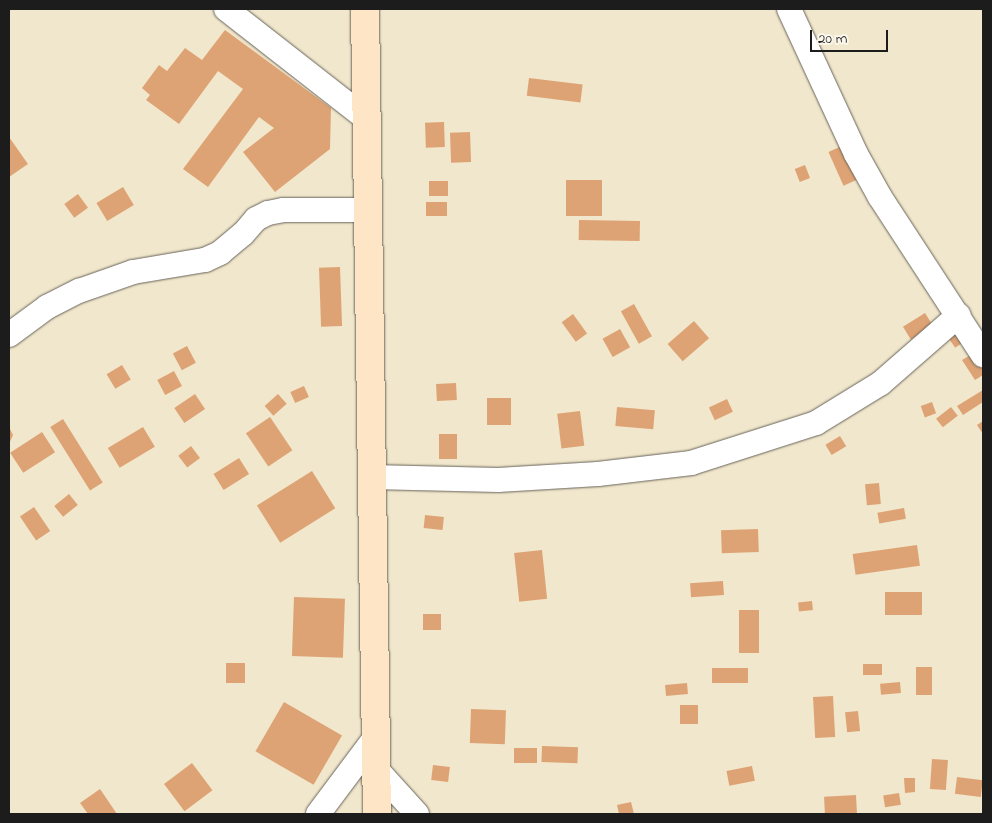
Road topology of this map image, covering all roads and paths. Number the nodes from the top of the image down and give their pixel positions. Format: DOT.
graph roads {
  1 [pos="226,9"];
  2 [pos="365,9"];
  3 [pos="789,9"];
  4 [pos="367,119"];
  5 [pos="369,210"];
  6 [pos="959,315"];
  7 [pos="9,335"];
  8 [pos="983,355"];
  9 [pos="371,477"];
  10 [pos="377,735"];
  11 [pos="378,770"];
  12 [pos="318,814"];
  13 [pos="377,814"];
  14 [pos="417,814"];
  1 -- 4 [label="street"];
  2 -- 4 [label="street"];
  3 -- 6 [label="street"];
  4 -- 5 [label="street"];
  5 -- 7 [label="street"];
  5 -- 9 [label="street"];
  6 -- 8 [label="street"];
  6 -- 9 [label="street"];
  9 -- 10 [label="street"];
  10 -- 11 [label="street"];
  10 -- 12 [label="street"];
  11 -- 13 [label="street"];
  11 -- 14 [label="street"];
}
